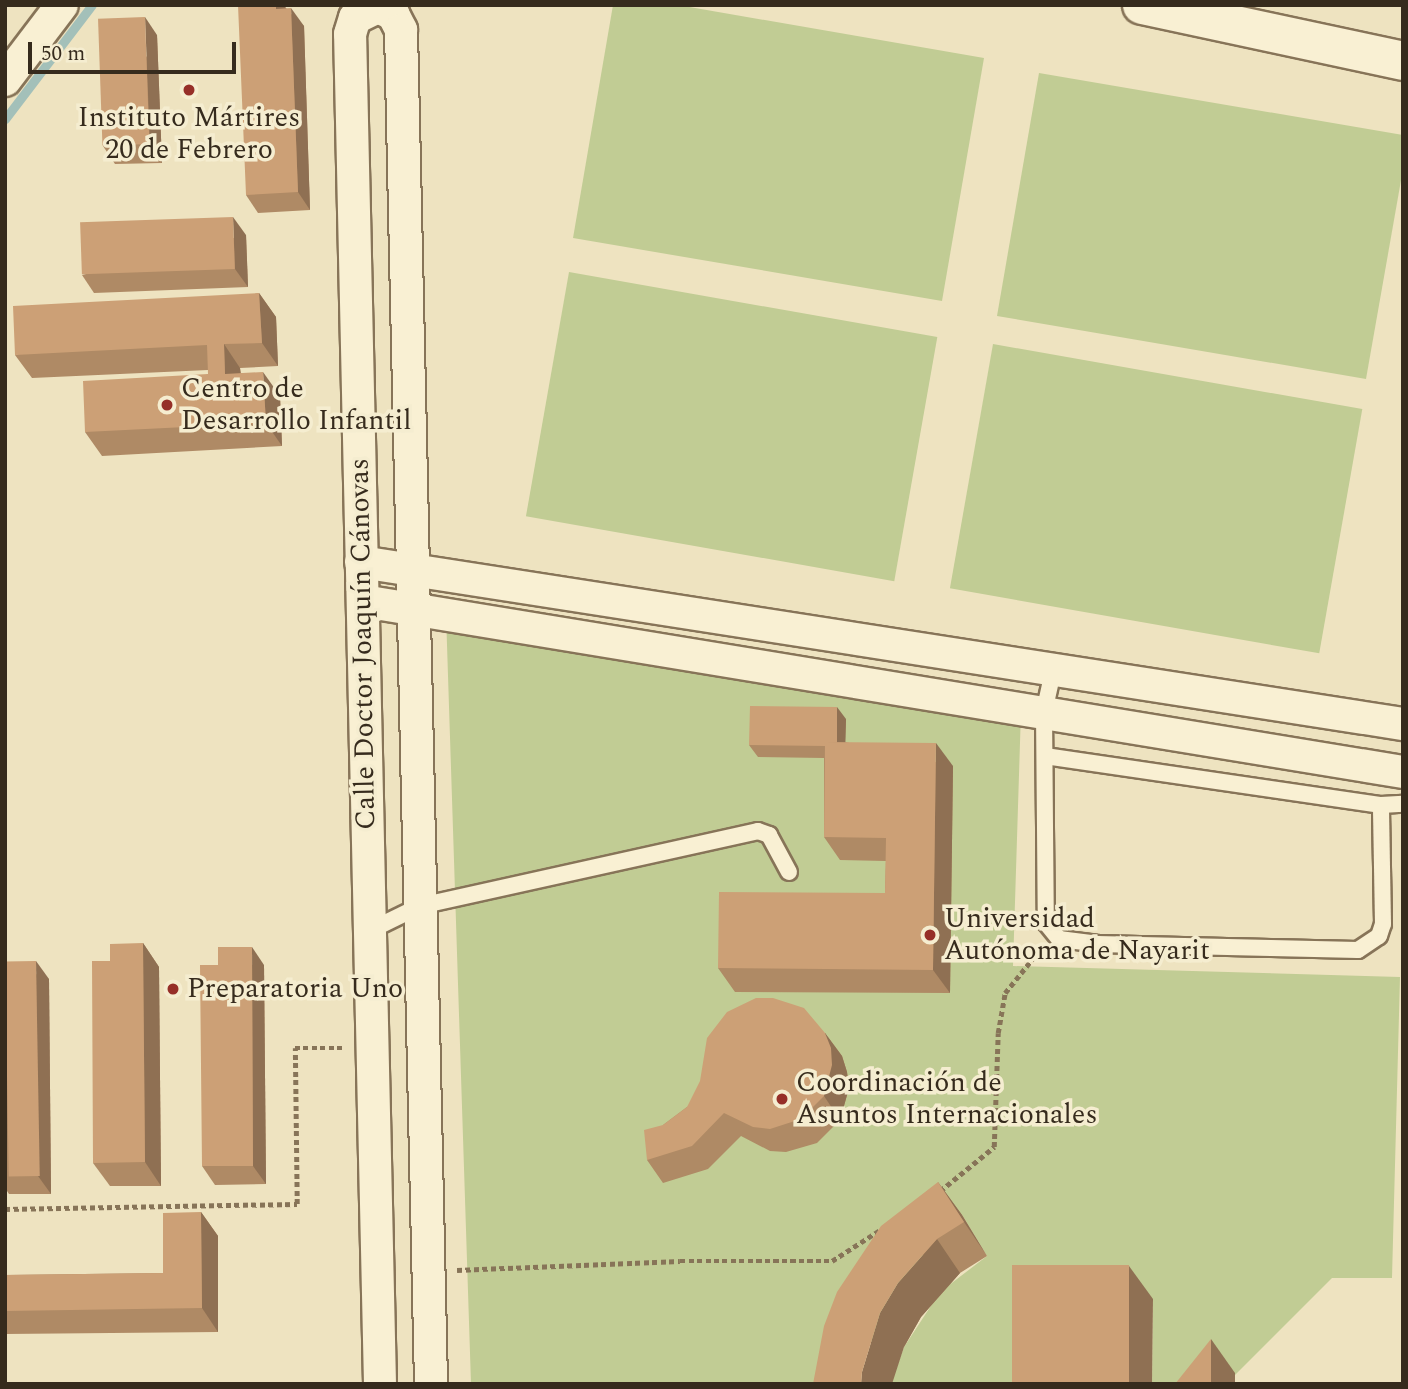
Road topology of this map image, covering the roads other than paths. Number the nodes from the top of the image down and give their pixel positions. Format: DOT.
graph roads {
  1 [pos="62,5"];
  2 [pos="1142,5"];
  3 [pos="1238,15"];
  4 [pos="1403,61"];
  5 [pos="5,80"];
  6 [pos="406,275"];
  7 [pos="355,276"];
  8 [pos="361,562"];
  9 [pos="411,570"];
  10 [pos="363,601"];
  11 [pos="413,609"];
  12 [pos="880,643"];
  13 [pos="1054,667"];
  14 [pos="867,682"];
  15 [pos="1044,712"];
  16 [pos="1344,715"];
  17 [pos="1403,724"];
  18 [pos="1045,756"];
  19 [pos="1338,764"];
  20 [pos="1403,772"];
  21 [pos="1403,804"];
  22 [pos="1381,806"];
  23 [pos="789,873"];
  24 [pos="420,906"];
  25 [pos="369,931"];
  26 [pos="376,1220"];
  27 [pos="427,1220"];
  28 [pos="380,1384"];
  29 [pos="431,1384"];
  1 -- 5 [label="street"];
  2 -- 3 [label="main road"];
  3 -- 4 [label="main road"];
  6 -- 7 [label="street"];
  6 -- 7 [label="street, Calle Doctor Joaquín Cánovas"];
  6 -- 9 [label="street, Calle Doctor Joaquín Cánovas"];
  7 -- 8 [label="street, Calle Doctor Joaquín Cánovas"];
  8 -- 9 [label="street"];
  8 -- 10 [label="street, Calle Doctor Joaquín Cánovas"];
  9 -- 11 [label="street, Calle Doctor Joaquín Cánovas"];
  9 -- 12 [label="street"];
  10 -- 11 [label="street"];
  10 -- 25 [label="street, Calle Doctor Joaquín Cánovas"];
  11 -- 14 [label="street"];
  11 -- 24 [label="street, Calle Doctor Joaquín Cánovas"];
  12 -- 13 [label="street"];
  12 -- 14 [label="street"];
  13 -- 15 [label="lane"];
  13 -- 16 [label="street"];
  14 -- 15 [label="street"];
  15 -- 18 [label="lane"];
  15 -- 19 [label="street"];
  16 -- 17 [label="street"];
  16 -- 19 [label="street"];
  18 -- 22 [label="lane"];
  18 -- 22 [label="lane"];
  19 -- 20 [label="street"];
  21 -- 22 [label="lane"];
  23 -- 24 [label="lane"];
  24 -- 25 [label="lane"];
  24 -- 27 [label="street, Calle Doctor Joaquín Cánovas"];
  25 -- 26 [label="street, Calle Doctor Joaquín Cánovas"];
  26 -- 27 [label="street"];
  26 -- 28 [label="street, Calle Doctor Joaquín Cánovas"];
  27 -- 29 [label="street, Calle Doctor Joaquín Cánovas"];
}
